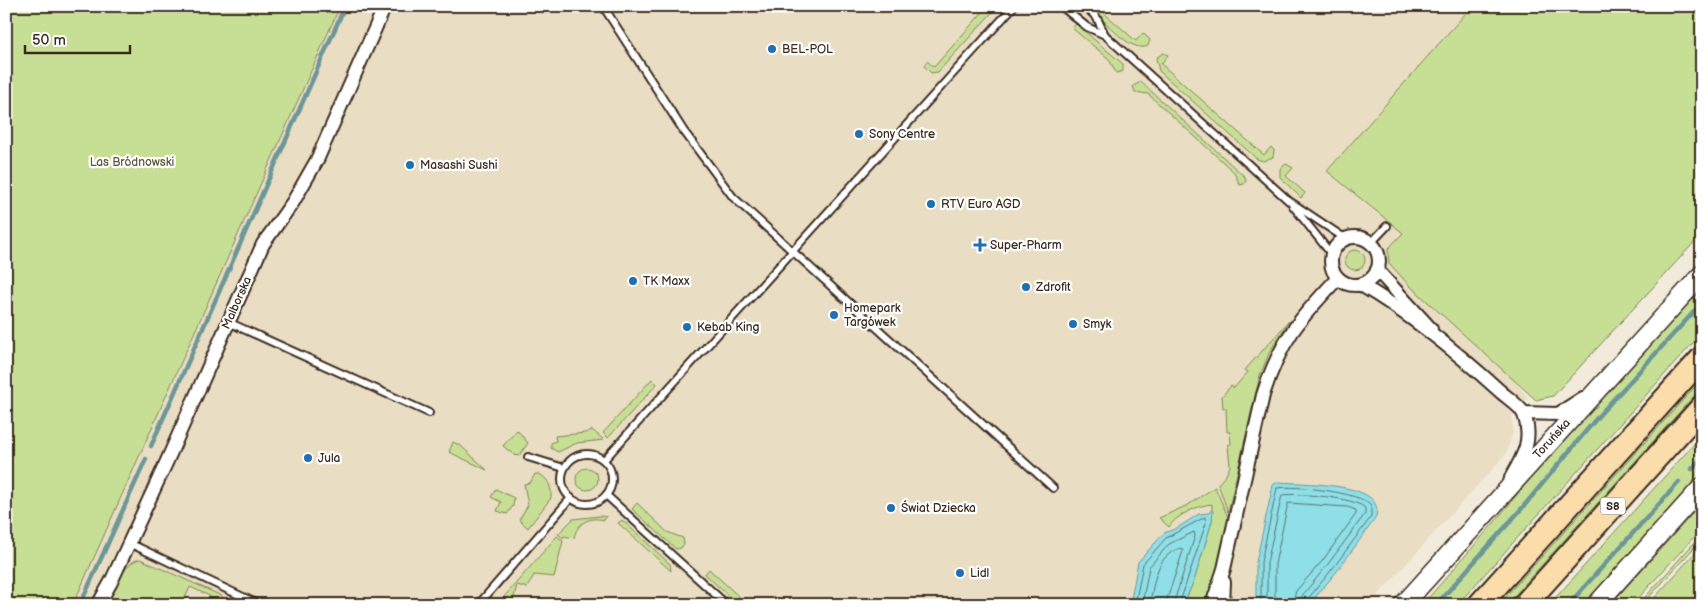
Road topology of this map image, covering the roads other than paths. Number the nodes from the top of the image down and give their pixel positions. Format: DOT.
graph roads {
  1 [pos="385,6"];
  2 [pos="603,6"];
  3 [pos="1014,6"];
  4 [pos="1061,6"];
  5 [pos="1085,6"];
  6 [pos="1105,36"];
  7 [pos="1289,200"];
  8 [pos="1387,226"];
  9 [pos="1346,239"];
  10 [pos="1371,243"];
  11 [pos="793,251"];
  12 [pos="1332,255"];
  13 [pos="1378,270"];
  14 [pos="1702,274"];
  15 [pos="1338,278"];
  16 [pos="1361,285"];
  17 [pos="228,322"];
  18 [pos="1435,335"];
  19 [pos="1702,358"];
  20 [pos="1601,384"];
  21 [pos="1702,406"];
  22 [pos="429,413"];
  23 [pos="1524,413"];
  24 [pos="528,457"];
  25 [pos="604,460"];
  26 [pos="564,468"];
  27 [pos="1053,488"];
  28 [pos="1702,488"];
  29 [pos="606,495"];
  30 [pos="1499,497"];
  31 [pos="571,498"];
  32 [pos="129,543"];
  33 [pos="1224,570"];
  34 [pos="98,605"];
  35 [pos="260,605"];
  36 [pos="478,605"];
  37 [pos="727,605"];
  38 [pos="1212,605"];
  39 [pos="1223,605"];
  40 [pos="1403,605"];
  41 [pos="1479,605"];
  42 [pos="1524,605"];
  43 [pos="1596,605"];
  1 -- 17 [label="street, Malborska"];
  2 -- 11 [label="lane"];
  3 -- 11 [label="lane"];
  4 -- 6 [label="lane"];
  5 -- 6 [label="lane"];
  6 -- 7 [label="lane"];
  7 -- 9 [label="lane"];
  7 -- 12 [label="lane"];
  8 -- 10 [label="lane"];
  9 -- 10 [label="street"];
  9 -- 12 [label="street"];
  10 -- 13 [label="street"];
  11 -- 25 [label="lane"];
  11 -- 27 [label="lane"];
  12 -- 15 [label="street"];
  13 -- 16 [label="street"];
  13 -- 18 [label="street"];
  14 -- 20 [label="main road, Toruńska"];
  15 -- 16 [label="street"];
  15 -- 33 [label="street"];
  16 -- 18 [label="street"];
  17 -- 22 [label="lane"];
  17 -- 32 [label="street, Malborska"];
  18 -- 23 [label="street"];
  19 -- 41 [label="highway, S8"];
  20 -- 23 [label="street"];
  20 -- 30 [label="main road, Toruńska"];
  21 -- 42 [label="highway, S8"];
  23 -- 30 [label="street"];
  24 -- 26 [label="lane"];
  25 -- 26 [label="lane"];
  25 -- 29 [label="lane"];
  26 -- 31 [label="lane"];
  28 -- 43 [label="main road"];
  29 -- 31 [label="lane"];
  29 -- 37 [label="lane"];
  30 -- 40 [label="main road, Toruńska"];
  31 -- 36 [label="lane"];
  32 -- 34 [label="street, Malborska"];
  32 -- 35 [label="lane"];
  33 -- 38 [label="street"];
  33 -- 39 [label="street"];
}
